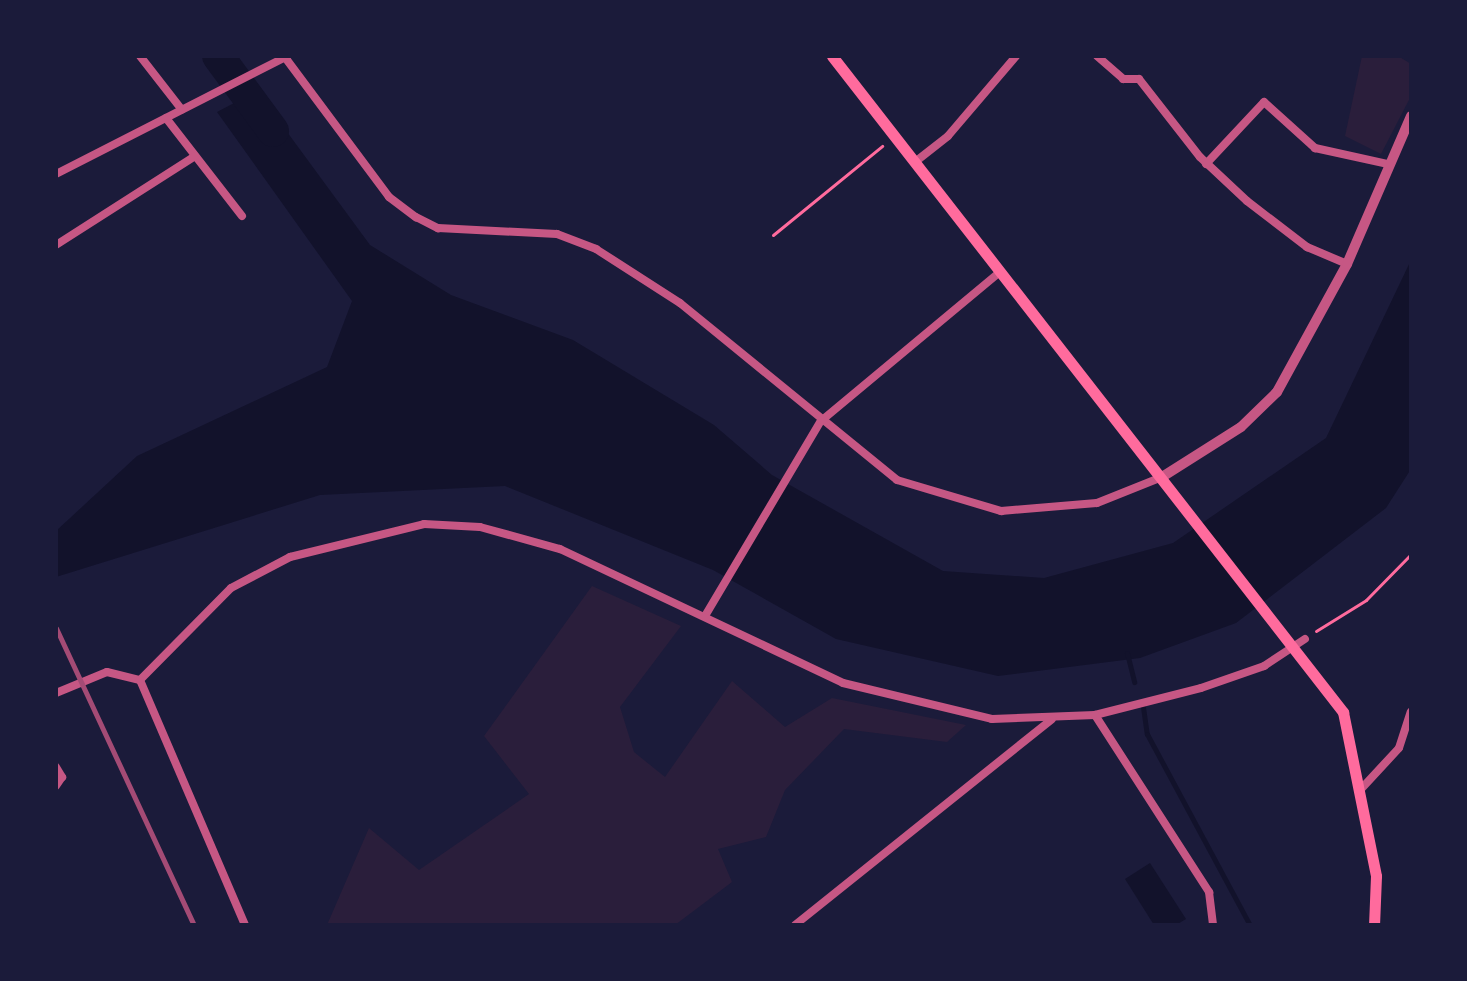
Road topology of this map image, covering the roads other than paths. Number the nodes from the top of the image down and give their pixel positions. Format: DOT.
graph roads {
  1 [pos="140,56"];
  2 [pos="832,56"];
  3 [pos="1016,56"];
  4 [pos="1097,56"];
  5 [pos="286,57"];
  6 [pos="186,108"];
  7 [pos="1411,116"];
  8 [pos="166,118"];
  9 [pos="195,156"];
  10 [pos="915,162"];
  11 [pos="1206,164"];
  12 [pos="1388,164"];
  13 [pos="56,174"];
  14 [pos="242,216"];
  15 [pos="56,245"];
  16 [pos="1347,264"];
  17 [pos="1001,271"];
  18 [pos="821,421"];
  19 [pos="1166,481"];
  20 [pos="705,616"];
  21 [pos="1305,639"];
  22 [pos="1289,642"];
  23 [pos="140,680"];
  24 [pos="56,693"];
  25 [pos="1411,712"];
  26 [pos="1095,715"];
  27 [pos="1053,719"];
  28 [pos="56,767"];
  29 [pos="56,786"];
  30 [pos="1362,788"];
  31 [pos="245,925"];
  32 [pos="795,925"];
  33 [pos="1213,925"];
  34 [pos="1374,925"];
  1 -- 6 [label="street"];
  2 -- 10 [label="main road"];
  3 -- 10 [label="street"];
  4 -- 11 [label="street"];
  5 -- 6 [label="street"];
  5 -- 18 [label="street"];
  6 -- 8 [label="street"];
  7 -- 12 [label="street"];
  8 -- 9 [label="street"];
  8 -- 13 [label="street"];
  9 -- 14 [label="street"];
  9 -- 15 [label="street"];
  10 -- 17 [label="main road"];
  11 -- 12 [label="street"];
  11 -- 16 [label="street"];
  12 -- 16 [label="street"];
  16 -- 19 [label="street"];
  17 -- 18 [label="street"];
  17 -- 19 [label="main road"];
  18 -- 19 [label="street"];
  18 -- 20 [label="street"];
  19 -- 22 [label="main road"];
  20 -- 23 [label="street"];
  20 -- 27 [label="street"];
  21 -- 22 [label="street"];
  22 -- 26 [label="street"];
  22 -- 30 [label="main road"];
  23 -- 24 [label="street"];
  23 -- 31 [label="street"];
  25 -- 30 [label="street"];
  26 -- 27 [label="street"];
  26 -- 33 [label="street"];
  27 -- 32 [label="street"];
  28 -- 29 [label="street"];
  30 -- 34 [label="main road"];
}
